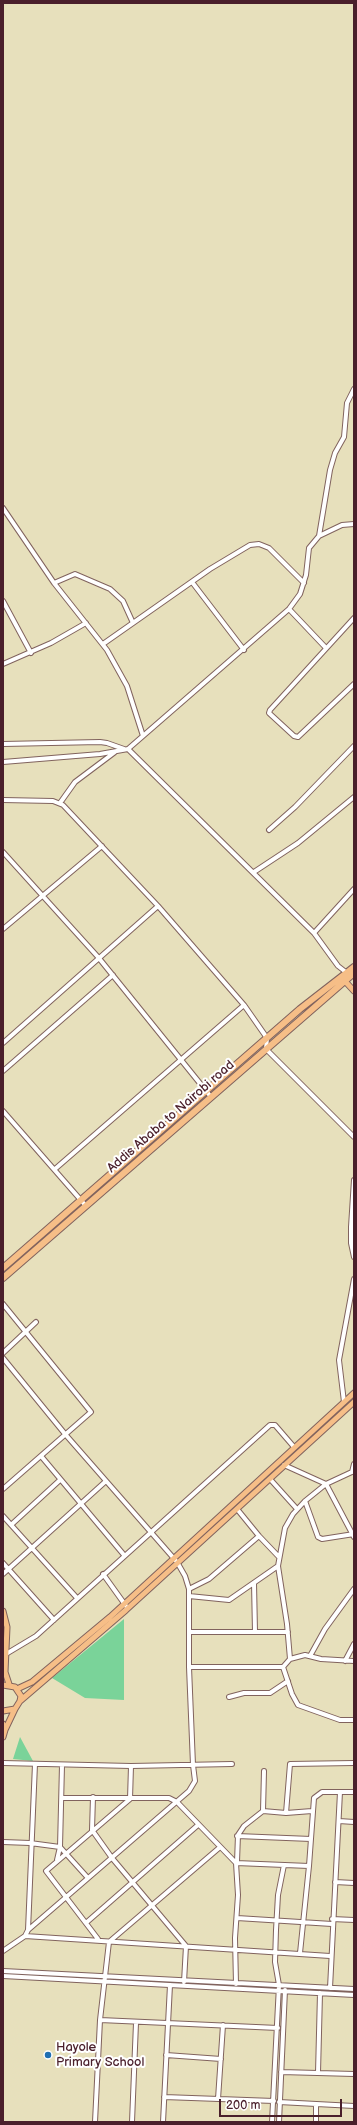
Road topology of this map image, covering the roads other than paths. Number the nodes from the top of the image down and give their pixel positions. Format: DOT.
graph roads {
  1 [pos="354,389"];
  2 [pos="4,510"];
  3 [pos="354,524"];
  4 [pos="319,536"];
  5 [pos="192,582"];
  6 [pos="54,583"];
  7 [pos="304,583"];
  8 [pos="3,601"];
  9 [pos="289,609"];
  10 [pos="354,618"];
  11 [pos="86,623"];
  12 [pos="133,623"];
  13 [pos="104,644"];
  14 [pos="326,648"];
  15 [pos="244,650"];
  16 [pos="31,653"];
  17 [pos="3,663"];
  18 [pos="354,684"];
  19 [pos="144,736"];
  20 [pos="3,744"];
  21 [pos="354,746"];
  22 [pos="126,749"];
  23 [pos="117,751"];
  24 [pos="3,762"];
  25 [pos="354,797"];
  26 [pos="3,800"];
  27 [pos="60,803"];
  28 [pos="269,830"];
  29 [pos="102,846"];
  30 [pos="3,852"];
  31 [pos="254,872"];
  32 [pos="354,889"];
  33 [pos="42,895"];
  34 [pos="158,906"];
  35 [pos="3,929"];
  36 [pos="314,933"];
  37 [pos="98,957"];
  38 [pos="338,966"];
  39 [pos="354,966"];
  40 [pos="113,975"];
  41 [pos="351,976"];
  42 [pos="343,979"];
  43 [pos="354,991"];
  44 [pos="244,1005"];
  45 [pos="267,1038"];
  46 [pos="3,1043"];
  47 [pos="266,1049"];
  48 [pos="180,1059"];
  49 [pos="3,1071"];
  50 [pos="206,1091"];
  51 [pos="211,1097"];
  52 [pos="3,1111"];
  53 [pos="354,1136"];
  54 [pos="56,1169"];
  55 [pos="354,1180"];
  56 [pos="81,1200"];
  57 [pos="86,1206"];
  58 [pos="354,1257"];
  59 [pos="3,1268"];
  60 [pos="3,1278"];
  61 [pos="354,1279"];
  62 [pos="3,1304"];
  63 [pos="36,1322"];
  64 [pos="25,1331"];
  65 [pos="3,1353"];
  66 [pos="3,1358"];
  67 [pos="354,1393"];
  68 [pos="344,1402"];
  69 [pos="354,1402"];
  70 [pos="65,1434"];
  71 [pos="294,1447"];
  72 [pos="40,1456"];
  73 [pos="354,1464"];
  74 [pos="284,1465"];
  75 [pos="353,1472"];
  76 [pos="270,1479"];
  77 [pos="60,1480"];
  78 [pos="106,1481"];
  79 [pos="326,1484"];
  80 [pos="3,1489"];
  81 [pos="305,1501"];
  82 [pos="81,1504"];
  83 [pos="237,1509"];
  84 [pos="297,1509"];
  85 [pos="3,1516"];
  86 [pos="11,1525"];
  87 [pos="151,1532"];
  88 [pos="354,1535"];
  89 [pos="259,1536"];
  90 [pos="31,1548"];
  91 [pos="124,1555"];
  92 [pos="279,1557"];
  93 [pos="175,1560"];
  94 [pos="3,1563"];
  95 [pos="278,1566"];
  96 [pos="8,1570"];
  97 [pos="3,1574"];
  98 [pos="103,1574"];
  99 [pos="254,1583"];
  100 [pos="189,1589"];
  101 [pos="354,1589"];
  102 [pos="189,1596"];
  103 [pos="76,1598"];
  104 [pos="125,1604"];
  105 [pos="126,1610"];
  106 [pos="3,1611"];
  107 [pos="54,1620"];
  108 [pos="189,1632"];
  109 [pos="255,1632"];
  110 [pos="288,1632"];
  111 [pos="354,1644"];
  112 [pos="6,1654"];
  113 [pos="310,1656"];
  114 [pos="290,1659"];
  115 [pos="345,1661"];
  116 [pos="354,1661"];
  117 [pos="189,1666"];
  118 [pos="283,1666"];
  119 [pos="288,1681"];
  120 [pos="6,1684"];
  121 [pos="17,1689"];
  122 [pos="229,1697"];
  123 [pos="20,1701"];
  124 [pos="15,1709"];
  125 [pos="3,1711"];
  126 [pos="354,1720"];
  127 [pos="3,1724"];
  128 [pos="5,1730"];
  129 [pos="3,1738"];
  130 [pos="3,1763"];
  131 [pos="354,1763"];
  132 [pos="35,1764"];
  133 [pos="232,1764"];
  134 [pos="62,1765"];
  135 [pos="193,1765"];
  136 [pos="132,1766"];
  137 [pos="264,1771"];
  138 [pos="340,1792"];
  139 [pos="354,1792"];
  140 [pos="94,1797"];
  141 [pos="62,1798"];
  142 [pos="130,1799"];
  143 [pos="177,1802"];
  144 [pos="263,1811"];
  145 [pos="312,1811"];
  146 [pos="286,1813"];
  147 [pos="339,1821"];
  148 [pos="354,1822"];
  149 [pos="198,1825"];
  150 [pos="92,1830"];
  151 [pos="237,1836"];
  152 [pos="311,1838"];
  153 [pos="3,1842"];
  154 [pos="30,1843"];
  155 [pos="60,1847"];
  156 [pos="219,1848"];
  157 [pos="65,1853"];
  158 [pos="112,1858"];
  159 [pos="56,1860"];
  160 [pos="236,1863"];
  161 [pos="284,1864"];
  162 [pos="309,1866"];
  163 [pos="88,1878"];
  164 [pos="132,1881"];
  165 [pos="335,1882"];
  166 [pos="354,1883"];
  167 [pos="66,1898"];
  168 [pos="152,1904"];
  169 [pos="237,1918"];
  170 [pos="277,1920"];
  171 [pos="354,1920"];
  172 [pos="332,1921"];
  173 [pos="86,1922"];
  174 [pos="304,1922"];
  175 [pos="28,1930"];
  176 [pos="25,1936"];
  177 [pos="98,1939"];
  178 [pos="109,1942"];
  179 [pos="186,1946"];
  180 [pos="235,1949"];
  181 [pos="3,1951"];
  182 [pos="275,1951"];
  183 [pos="300,1953"];
  184 [pos="330,1956"];
  185 [pos="3,1971"];
  186 [pos="3,1976"];
  187 [pos="104,1977"];
  188 [pos="170,1981"];
  189 [pos="103,1982"];
  190 [pos="184,1982"];
  191 [pos="236,1984"];
  192 [pos="279,1985"];
  193 [pos="170,1986"];
  194 [pos="286,1986"];
  195 [pos="330,1988"];
  196 [pos="354,1989"];
  197 [pos="279,1991"];
  198 [pos="285,1991"];
  199 [pos="320,1993"];
  200 [pos="354,1994"];
  201 [pos="100,2020"];
  202 [pos="136,2023"];
  203 [pos="168,2023"];
  204 [pos="223,2025"];
  205 [pos="278,2028"];
  206 [pos="166,2055"];
  207 [pos="221,2059"];
  208 [pos="281,2072"];
  209 [pos="318,2073"];
  210 [pos="354,2074"];
  211 [pos="164,2097"];
  212 [pos="218,2098"];
  213 [pos="274,2102"];
  214 [pos="280,2102"];
  215 [pos="316,2104"];
  216 [pos="354,2106"];
  217 [pos="95,2122"];
  218 [pos="132,2122"];
  219 [pos="163,2122"];
  220 [pos="272,2122"];
  221 [pos="279,2122"];
  222 [pos="316,2122"];
  1 -- 4 [label="street"];
  2 -- 6 [label="street"];
  3 -- 4 [label="street"];
  4 -- 7 [label="street"];
  5 -- 7 [label="street"];
  5 -- 12 [label="street"];
  5 -- 15 [label="street"];
  6 -- 11 [label="street"];
  6 -- 12 [label="street"];
  7 -- 9 [label="street"];
  8 -- 16 [label="street"];
  9 -- 14 [label="street"];
  9 -- 15 [label="street"];
  10 -- 14 [label="street"];
  11 -- 13 [label="street"];
  11 -- 16 [label="street"];
  12 -- 13 [label="street"];
  13 -- 19 [label="street"];
  14 -- 18 [label="street"];
  15 -- 19 [label="street"];
  16 -- 17 [label="street"];
  19 -- 22 [label="street"];
  20 -- 22 [label="street"];
  21 -- 28 [label="street"];
  22 -- 23 [label="street"];
  22 -- 31 [label="street"];
  23 -- 24 [label="street"];
  23 -- 27 [label="street"];
  25 -- 31 [label="street"];
  26 -- 27 [label="street"];
  27 -- 29 [label="street"];
  29 -- 33 [label="street"];
  29 -- 34 [label="street"];
  30 -- 33 [label="street"];
  31 -- 36 [label="street"];
  32 -- 36 [label="street"];
  33 -- 35 [label="street"];
  33 -- 37 [label="street"];
  34 -- 37 [label="street"];
  34 -- 44 [label="street"];
  36 -- 38 [label="street"];
  37 -- 40 [label="street"];
  37 -- 46 [label="street"];
  38 -- 41 [label="street"];
  38 -- 42 [label="street"];
  39 -- 41 [label="highway, Addis Ababa to Nairobi road"];
  40 -- 48 [label="street"];
  40 -- 49 [label="street"];
  41 -- 42 [label="highway, Addis Ababa to Nairobi road"];
  42 -- 43 [label="main road"];
  42 -- 45 [label="highway, Addis Ababa to Nairobi road"];
  42 -- 47 [label="highway, Addis Ababa to Nairobi road"];
  44 -- 45 [label="street"];
  44 -- 48 [label="street"];
  45 -- 47 [label="street"];
  45 -- 50 [label="highway, Addis Ababa to Nairobi road"];
  47 -- 51 [label="highway, Addis Ababa to Nairobi road"];
  47 -- 53 [label="street"];
  48 -- 50 [label="street"];
  48 -- 54 [label="street"];
  50 -- 51 [label="street"];
  50 -- 56 [label="highway, Addis Ababa to Nairobi road"];
  51 -- 57 [label="highway, Addis Ababa to Nairobi road"];
  52 -- 54 [label="street"];
  54 -- 56 [label="street"];
  55 -- 58 [label="street"];
  56 -- 57 [label="street"];
  56 -- 59 [label="highway, Addis Ababa to Nairobi road"];
  57 -- 60 [label="highway, Addis Ababa to Nairobi road"];
  61 -- 68 [label="street"];
  62 -- 64 [label="street"];
  63 -- 64 [label="street"];
  64 -- 65 [label="street"];
  64 -- 70 [label="street"];
  66 -- 70 [label="street"];
  67 -- 68 [label="main road"];
  68 -- 71 [label="main road"];
  69 -- 74 [label="main road"];
  70 -- 72 [label="street"];
  70 -- 78 [label="street"];
  71 -- 87 [label="street"];
  71 -- 93 [label="main road"];
  72 -- 77 [label="street"];
  72 -- 80 [label="street"];
  73 -- 75 [label="street"];
  74 -- 76 [label="main road"];
  74 -- 79 [label="street"];
  75 -- 79 [label="street"];
  76 -- 83 [label="main road"];
  76 -- 84 [label="street"];
  77 -- 82 [label="street"];
  77 -- 86 [label="street"];
  78 -- 82 [label="street"];
  78 -- 87 [label="street"];
  79 -- 81 [label="street"];
  79 -- 88 [label="street"];
  81 -- 84 [label="street"];
  81 -- 88 [label="street"];
  82 -- 90 [label="street"];
  82 -- 91 [label="street"];
  83 -- 89 [label="street"];
  83 -- 93 [label="main road"];
  84 -- 92 [label="street"];
  85 -- 86 [label="street"];
  86 -- 90 [label="street"];
  87 -- 91 [label="street"];
  87 -- 93 [label="street"];
  89 -- 92 [label="street"];
  89 -- 100 [label="street"];
  90 -- 96 [label="street"];
  90 -- 103 [label="street"];
  91 -- 98 [label="street"];
  92 -- 95 [label="street"];
  93 -- 100 [label="street"];
  93 -- 104 [label="main road"];
  93 -- 105 [label="main road"];
  94 -- 96 [label="street"];
  95 -- 99 [label="street"];
  95 -- 110 [label="street"];
  96 -- 97 [label="street"];
  96 -- 107 [label="street"];
  98 -- 103 [label="street"];
  98 -- 104 [label="street"];
  99 -- 102 [label="street"];
  99 -- 109 [label="street"];
  100 -- 102 [label="street"];
  101 -- 113 [label="street"];
  102 -- 108 [label="street"];
  103 -- 107 [label="street"];
  104 -- 105 [label="street"];
  104 -- 121 [label="main road"];
  105 -- 123 [label="main road"];
  106 -- 112 [label="main road"];
  107 -- 112 [label="street"];
  108 -- 109 [label="street"];
  108 -- 117 [label="street"];
  109 -- 110 [label="street"];
  110 -- 114 [label="street"];
  111 -- 115 [label="street"];
  112 -- 120 [label="main road"];
  113 -- 114 [label="street"];
  113 -- 115 [label="street"];
  114 -- 118 [label="street"];
  115 -- 116 [label="street"];
  117 -- 118 [label="street"];
  117 -- 135 [label="street"];
  118 -- 119 [label="street"];
  119 -- 122 [label="street"];
  119 -- 126 [label="street"];
  120 -- 121 [label="main road"];
  121 -- 123 [label="main road"];
  123 -- 124 [label="main road"];
  124 -- 125 [label="main road"];
  124 -- 128 [label="main road"];
  127 -- 128 [label="main road"];
  128 -- 129 [label="main road"];
  130 -- 132 [label="street"];
  131 -- 146 [label="street"];
  132 -- 134 [label="street"];
  132 -- 154 [label="street"];
  133 -- 135 [label="street"];
  134 -- 136 [label="street"];
  134 -- 141 [label="street"];
  135 -- 136 [label="street"];
  135 -- 143 [label="street"];
  136 -- 142 [label="street"];
  137 -- 144 [label="street"];
  138 -- 139 [label="street"];
  138 -- 145 [label="street"];
  138 -- 147 [label="street"];
  140 -- 141 [label="street"];
  140 -- 142 [label="street"];
  140 -- 150 [label="street"];
  141 -- 155 [label="street"];
  142 -- 143 [label="street"];
  142 -- 150 [label="street"];
  143 -- 149 [label="street"];
  143 -- 158 [label="street"];
  144 -- 146 [label="street"];
  144 -- 151 [label="street"];
  145 -- 146 [label="street"];
  145 -- 152 [label="street"];
  147 -- 148 [label="street"];
  147 -- 165 [label="street"];
  149 -- 156 [label="street"];
  149 -- 164 [label="street"];
  150 -- 157 [label="street"];
  150 -- 158 [label="street"];
  151 -- 152 [label="street"];
  151 -- 160 [label="street"];
  152 -- 162 [label="street"];
  153 -- 154 [label="street"];
  154 -- 155 [label="street"];
  154 -- 175 [label="street"];
  155 -- 157 [label="street"];
  155 -- 159 [label="street"];
  156 -- 160 [label="street"];
  156 -- 168 [label="street"];
  157 -- 159 [label="street"];
  157 -- 163 [label="street"];
  158 -- 163 [label="street"];
  158 -- 164 [label="street"];
  159 -- 167 [label="street"];
  160 -- 161 [label="street"];
  160 -- 169 [label="street"];
  161 -- 162 [label="street"];
  161 -- 170 [label="street"];
  162 -- 174 [label="street"];
  163 -- 167 [label="street"];
  164 -- 168 [label="street"];
  164 -- 173 [label="street"];
  165 -- 166 [label="street"];
  165 -- 172 [label="street"];
  167 -- 173 [label="street"];
  167 -- 175 [label="street"];
  168 -- 178 [label="street"];
  168 -- 179 [label="street"];
  169 -- 170 [label="street"];
  169 -- 180 [label="street"];
  170 -- 174 [label="street"];
  170 -- 182 [label="street"];
  171 -- 172 [label="street"];
  172 -- 174 [label="street"];
  172 -- 184 [label="street"];
  173 -- 177 [label="street"];
  174 -- 183 [label="street"];
  175 -- 176 [label="street"];
  176 -- 177 [label="street"];
  176 -- 181 [label="street"];
  177 -- 178 [label="street"];
  178 -- 179 [label="street"];
  178 -- 187 [label="street"];
  179 -- 180 [label="street"];
  179 -- 190 [label="street"];
  180 -- 182 [label="street"];
  180 -- 191 [label="street"];
  182 -- 183 [label="street"];
  182 -- 192 [label="street"];
  183 -- 184 [label="street"];
  184 -- 195 [label="street"];
  185 -- 187 [label="street"];
  186 -- 189 [label="street"];
  187 -- 188 [label="street"];
  187 -- 189 [label="street"];
  188 -- 190 [label="street"];
  188 -- 193 [label="street"];
  189 -- 193 [label="street"];
  189 -- 201 [label="street"];
  190 -- 191 [label="street"];
  191 -- 192 [label="street"];
  192 -- 194 [label="street"];
  192 -- 197 [label="street"];
  193 -- 197 [label="street"];
  193 -- 203 [label="street"];
  194 -- 195 [label="street"];
  194 -- 198 [label="street"];
  195 -- 196 [label="street"];
  197 -- 198 [label="street"];
  197 -- 205 [label="street"];
  198 -- 199 [label="street"];
  198 -- 208 [label="street"];
  199 -- 200 [label="street"];
  199 -- 209 [label="street"];
  201 -- 202 [label="street"];
  201 -- 217 [label="street"];
  202 -- 203 [label="street"];
  202 -- 218 [label="street"];
  203 -- 204 [label="street"];
  203 -- 206 [label="street"];
  204 -- 205 [label="street"];
  204 -- 207 [label="street"];
  205 -- 213 [label="street"];
  206 -- 207 [label="street"];
  206 -- 211 [label="street"];
  207 -- 212 [label="street"];
  208 -- 209 [label="street"];
  208 -- 214 [label="street"];
  209 -- 210 [label="street"];
  211 -- 212 [label="street"];
  211 -- 219 [label="street"];
  212 -- 213 [label="street"];
  213 -- 220 [label="street"];
  214 -- 215 [label="street"];
  214 -- 221 [label="street"];
  215 -- 216 [label="street"];
  215 -- 222 [label="street"];
}
